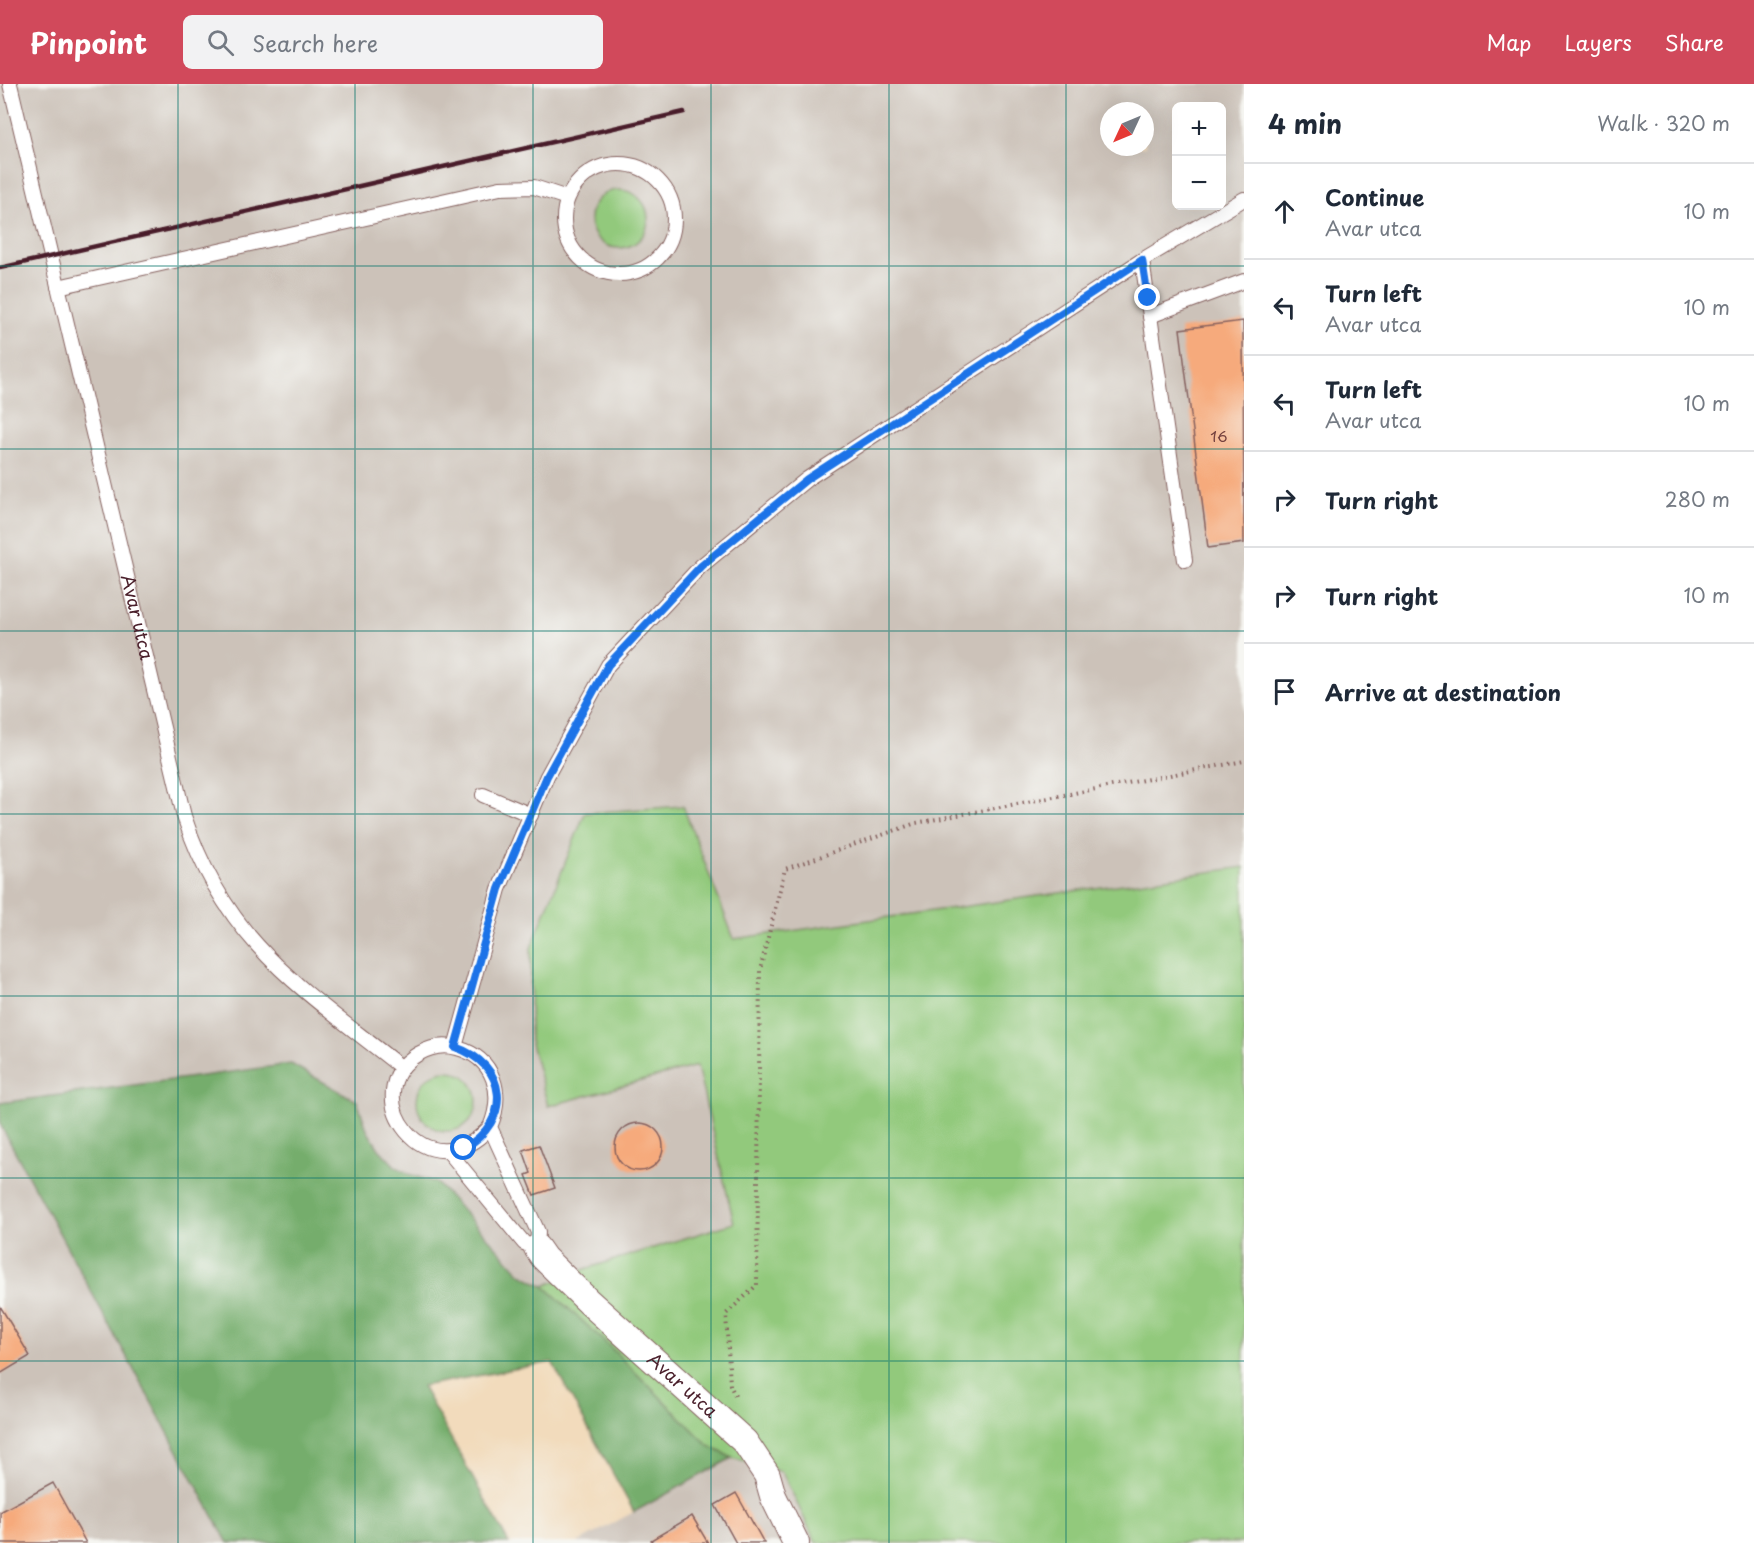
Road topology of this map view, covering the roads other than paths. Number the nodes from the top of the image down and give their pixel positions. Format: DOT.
graph roads {
  1 [pos="10,84"];
  2 [pos="567,198"];
  3 [pos="1244,199"];
  4 [pos="1142,260"];
  5 [pos="1244,281"];
  6 [pos="58,287"];
  7 [pos="1150,316"];
  8 [pos="1185,560"];
  9 [pos="483,795"];
  10 [pos="531,815"];
  11 [pos="455,1047"];
  12 [pos="402,1068"];
  13 [pos="490,1127"];
  14 [pos="448,1151"];
  15 [pos="537,1248"];
  16 [pos="796,1543"];
  1 -- 6 [label="lane, Avar utca"];
  2 -- 2 [label="lane"];
  2 -- 6 [label="lane"];
  3 -- 4 [label="lane"];
  4 -- 7 [label="lane"];
  4 -- 10 [label="lane"];
  5 -- 7 [label="lane"];
  6 -- 12 [label="lane, Avar utca"];
  7 -- 8 [label="lane"];
  9 -- 10 [label="lane"];
  10 -- 11 [label="lane"];
  11 -- 12 [label="lane"];
  11 -- 13 [label="lane"];
  12 -- 14 [label="lane"];
  13 -- 14 [label="lane"];
  13 -- 15 [label="lane"];
  14 -- 15 [label="lane, Avar utca"];
  15 -- 16 [label="street, Avar utca"];
}
